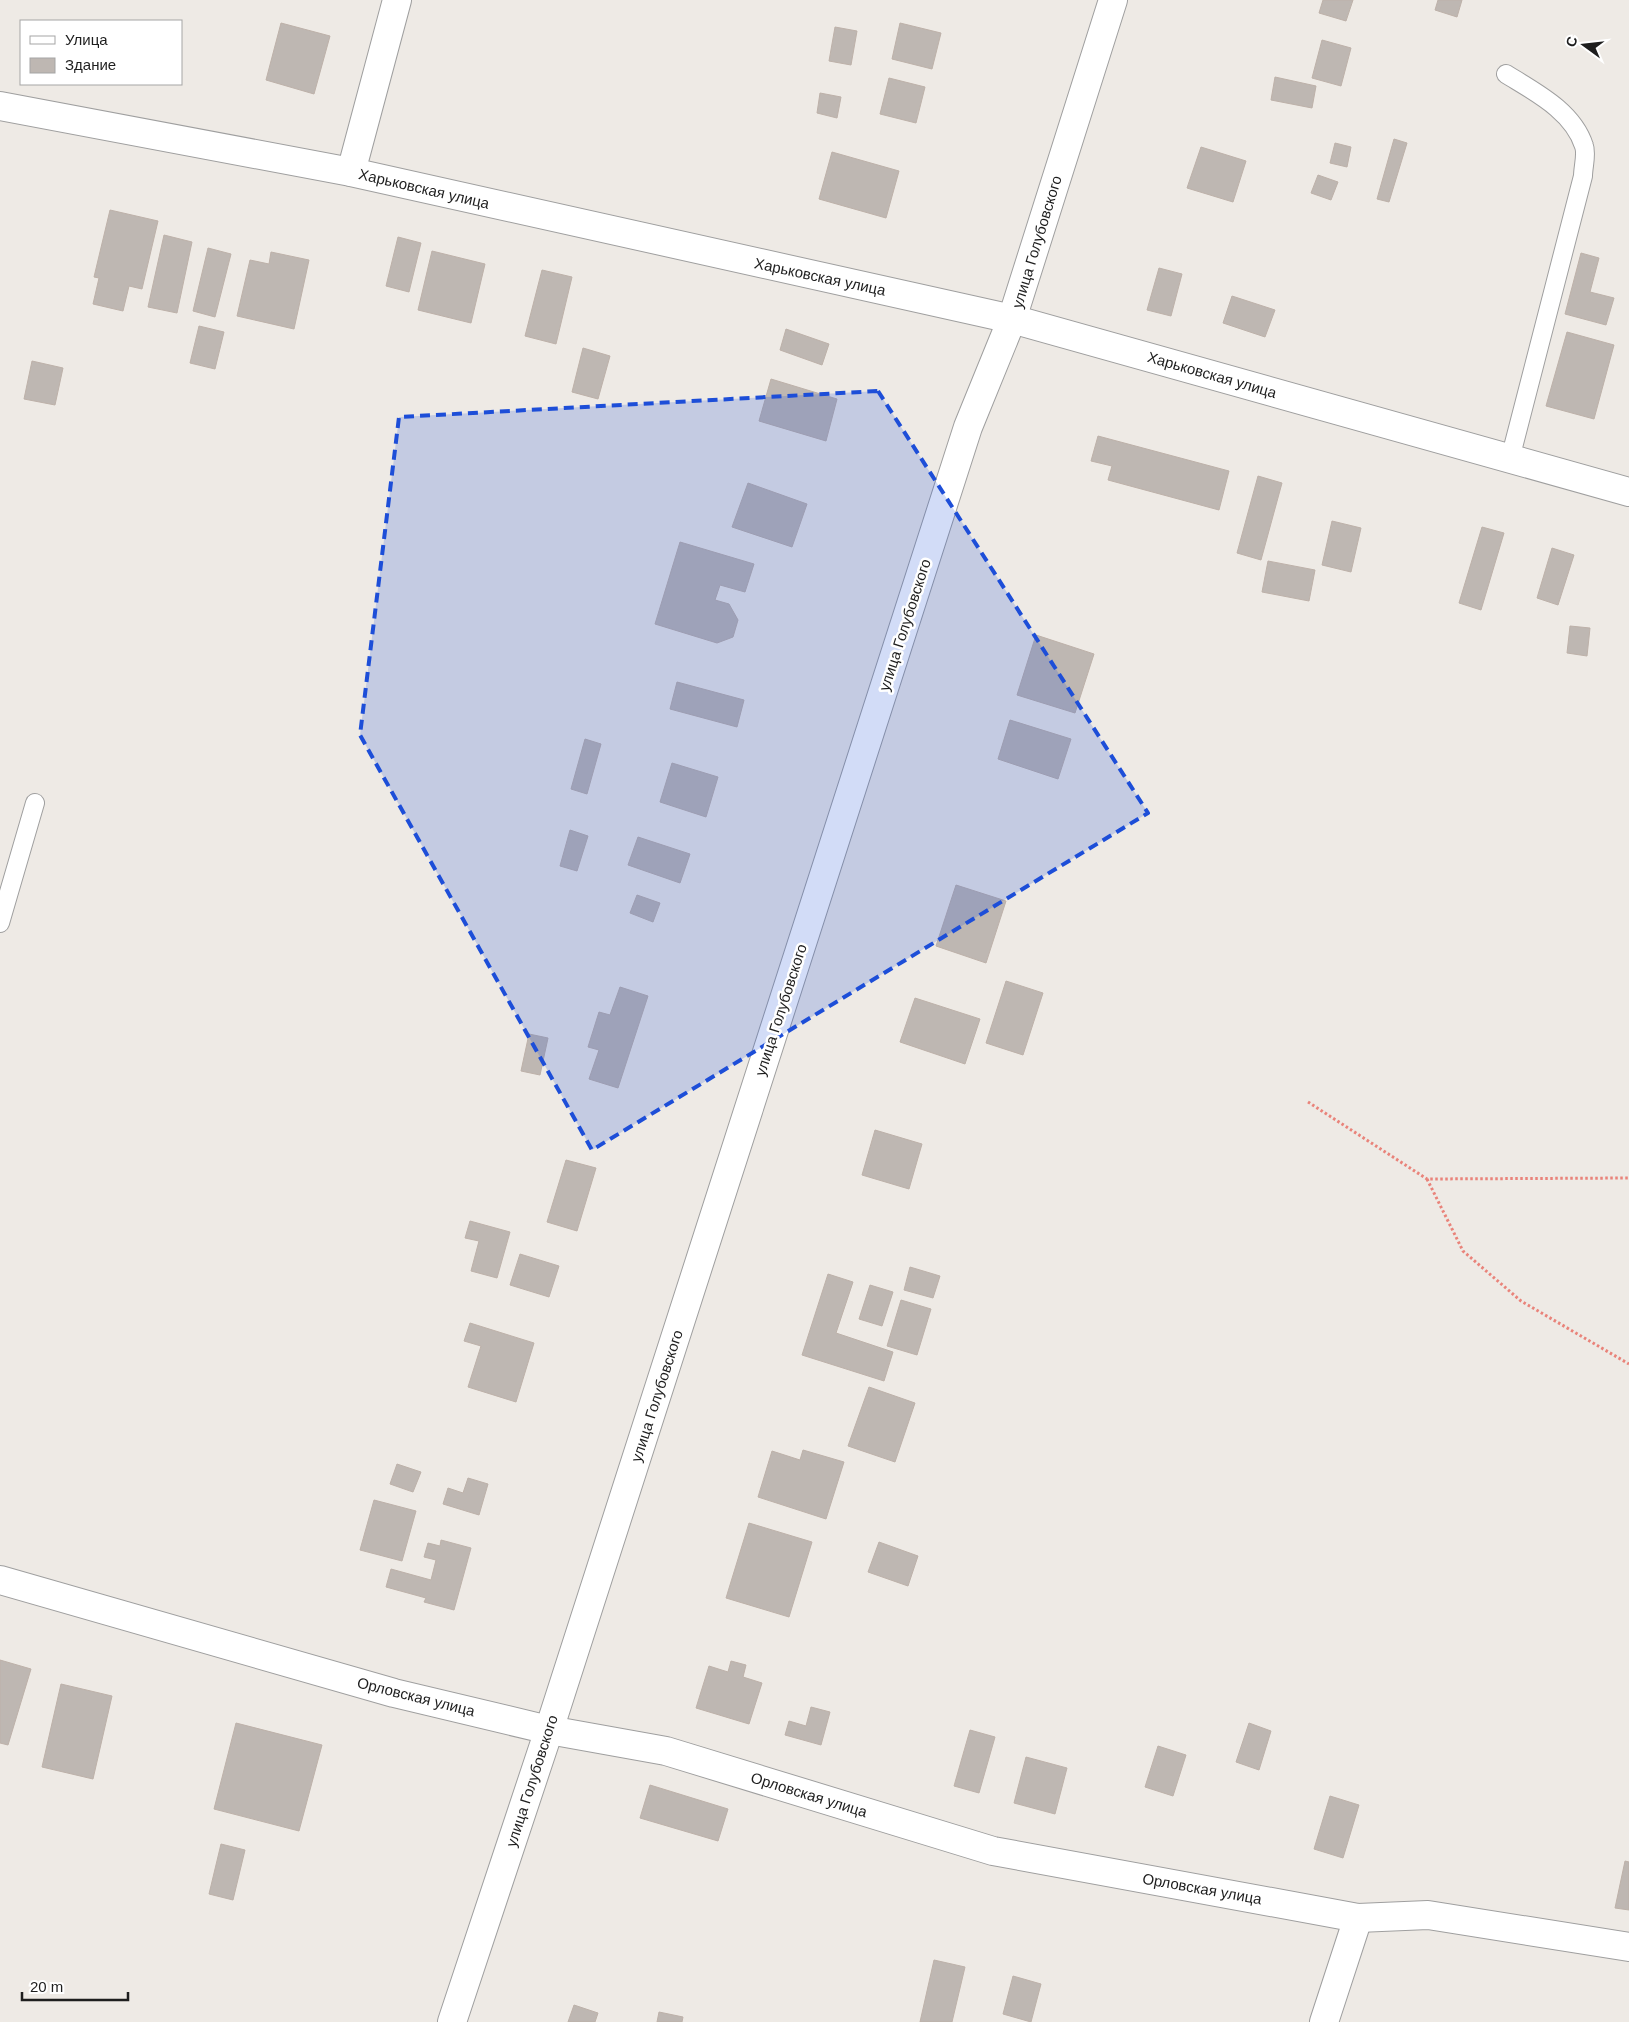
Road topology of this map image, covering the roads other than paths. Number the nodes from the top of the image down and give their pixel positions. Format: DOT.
graph roads {
  1 [pos="397,0"];
  2 [pos="1113,0"];
  3 [pos="1506,74"];
  4 [pos="0,106"];
  5 [pos="351,172"];
  6 [pos="1012,319"];
  7 [pos="1510,459"];
  8 [pos="1629,492"];
  9 [pos="35,803"];
  10 [pos="0,923"];
  11 [pos="0,1580"];
  12 [pos="549,1730"];
  13 [pos="1358,1918"];
  14 [pos="1629,1947"];
  15 [pos="452,2022"];
  16 [pos="1324,2022"];
  1 -- 5 [label="street"];
  2 -- 6 [label="street, улица Голубовского"];
  3 -- 7 [label="lane"];
  4 -- 5 [label="street, Харьковская улица"];
  5 -- 6 [label="street, Харьковская улица"];
  6 -- 7 [label="street, Харьковская улица"];
  6 -- 12 [label="street, улица Голубовского"];
  7 -- 8 [label="street, Харьковская улица"];
  9 -- 10 [label="lane"];
  11 -- 12 [label="street, Орловская улица"];
  12 -- 13 [label="street, Орловская улица"];
  12 -- 15 [label="street, улица Голубовского"];
  13 -- 14 [label="street, Орловская улица"];
  13 -- 16 [label="street"];
}
